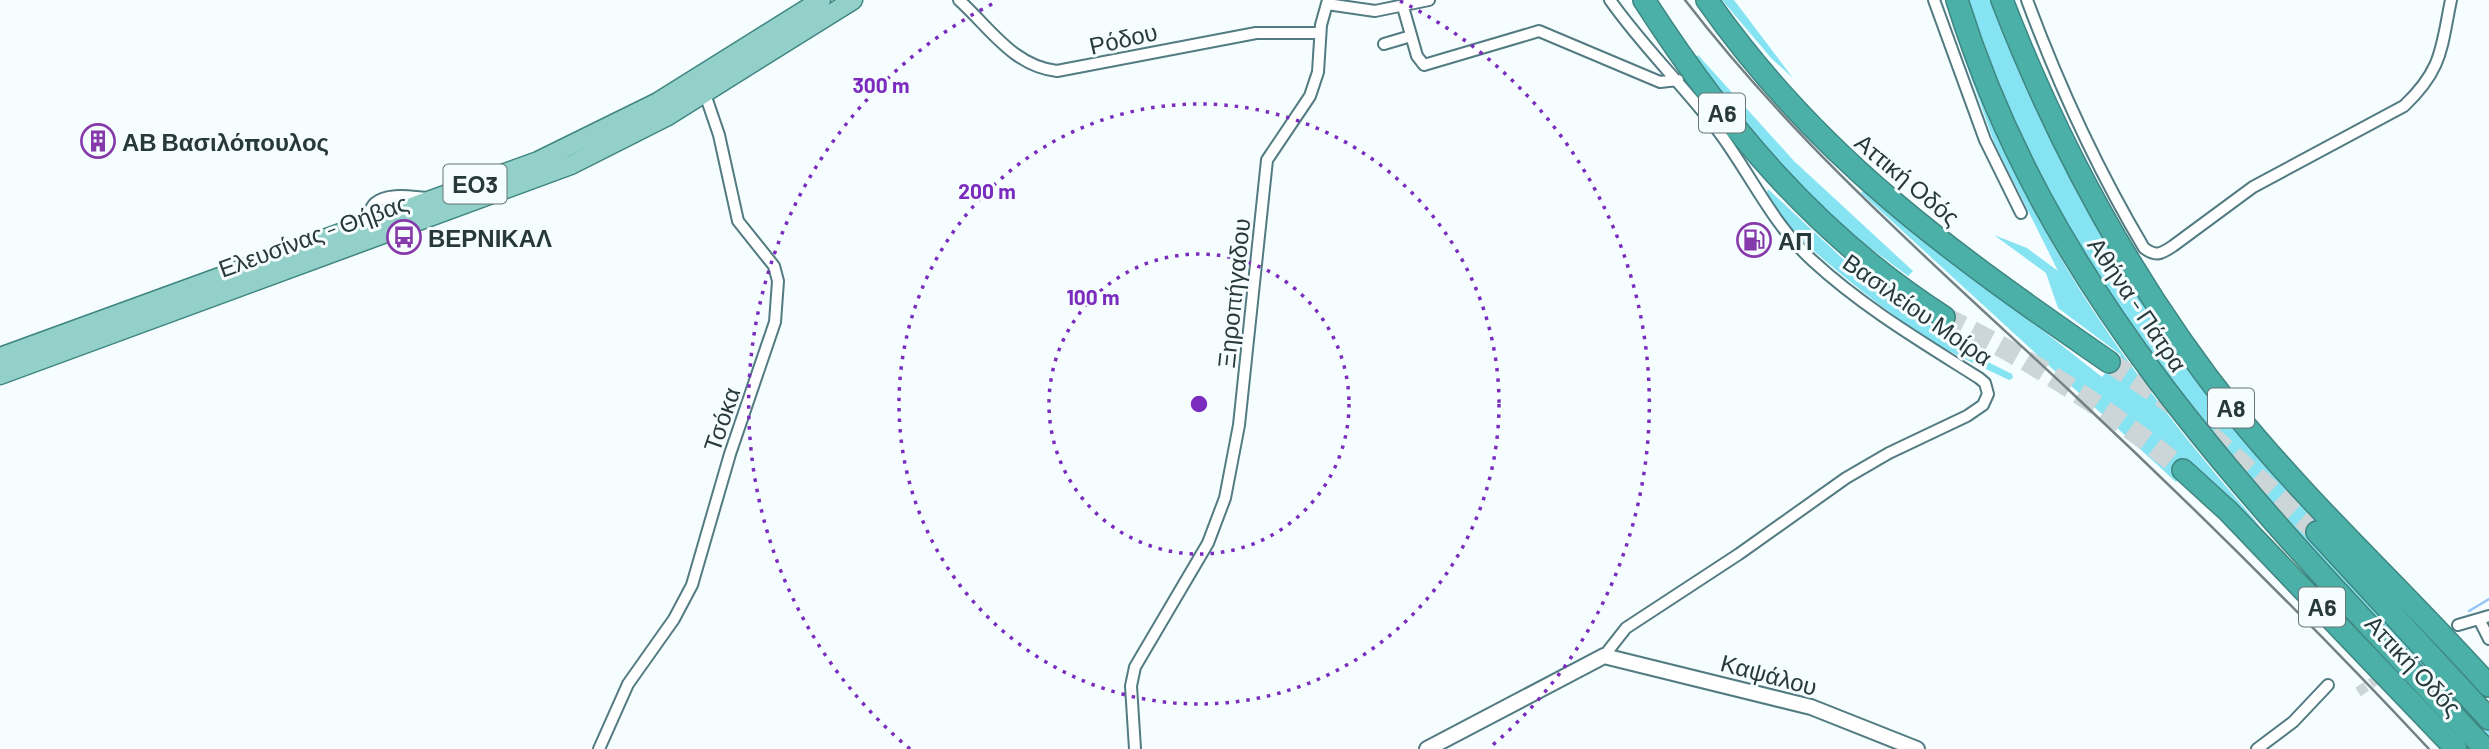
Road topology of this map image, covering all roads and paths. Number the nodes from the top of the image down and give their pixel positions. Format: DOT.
graph roads {
  1 [pos="853,0"];
  2 [pos="959,0"];
  3 [pos="1429,0"];
  4 [pos="1610,0"];
  5 [pos="1644,0"];
  6 [pos="1707,0"];
  7 [pos="1934,0"];
  8 [pos="1957,0"];
  9 [pos="2002,0"];
  10 [pos="2027,0"];
  11 [pos="2451,0"];
  12 [pos="1327,2"];
  13 [pos="829,4"];
  14 [pos="1403,7"];
  15 [pos="1320,33"];
  16 [pos="1411,36"];
  17 [pos="1384,44"];
  18 [pos="1678,80"];
  19 [pos="705,94"];
  20 [pos="2021,213"];
  21 [pos="1944,317"];
  22 [pos="0,357"];
  23 [pos="2109,362"];
  24 [pos="0,376"];
  25 [pos="2183,470"];
  26 [pos="2316,532"];
  27 [pos="2484,617"];
  28 [pos="2458,625"];
  29 [pos="2489,639"];
  30 [pos="1604,656"];
  31 [pos="2328,685"];
  32 [pos="2489,686"];
  33 [pos="2489,719"];
  34 [pos="599,749"];
  35 [pos="1135,749"];
  36 [pos="1427,749"];
  37 [pos="1917,749"];
  38 [pos="2257,749"];
  39 [pos="2456,749"];
  40 [pos="2485,749"];
  1 -- 13 [label="main road, Ελευσίνας - Θήβας / ΕΟ3"];
  2 -- 15 [label="street, Ρόδου"];
  3 -- 14 [label="street"];
  4 -- 18 [label="street, Βασιλείου Μοίρα"];
  5 -- 21 [label="highway, Α6"];
  6 -- 23 [label="highway, Αττική Οδός / Α6"];
  7 -- 20 [label="street"];
  8 -- 40 [label="highway, Αθήνα - Πάτρα / Α8"];
  9 -- 32 [label="highway, Αθήνα - Πάτρα / Α8"];
  10 -- 11 [label="street"];
  12 -- 14 [label="street"];
  12 -- 15 [label="street, Ξηροπήγαδου"];
  13 -- 19 [label="main road, Ελευσίνας - Θήβας / ΕΟ3"];
  13 -- 22 [label="main road, Ελευσίνας - Θήβας / ΕΟ3"];
  14 -- 16 [label="street"];
  15 -- 35 [label="street, Ξηροπήγαδου"];
  16 -- 17 [label="street"];
  16 -- 18 [label="street"];
  18 -- 30 [label="street, Βασιλείου Μοίρα"];
  19 -- 24 [label="main road, Ελευσίνας - Θήβας / ΕΟ3"];
  19 -- 34 [label="street, Τσόκα"];
  25 -- 39 [label="highway, Αττική Οδός / Α6"];
  26 -- 33 [label="highway, Αττική Οδός / Α6"];
  27 -- 28 [label="street"];
  27 -- 29 [label="street"];
  30 -- 36 [label="street"];
  30 -- 37 [label="street, Καψάλου"];
  31 -- 38 [label="street"];
}
